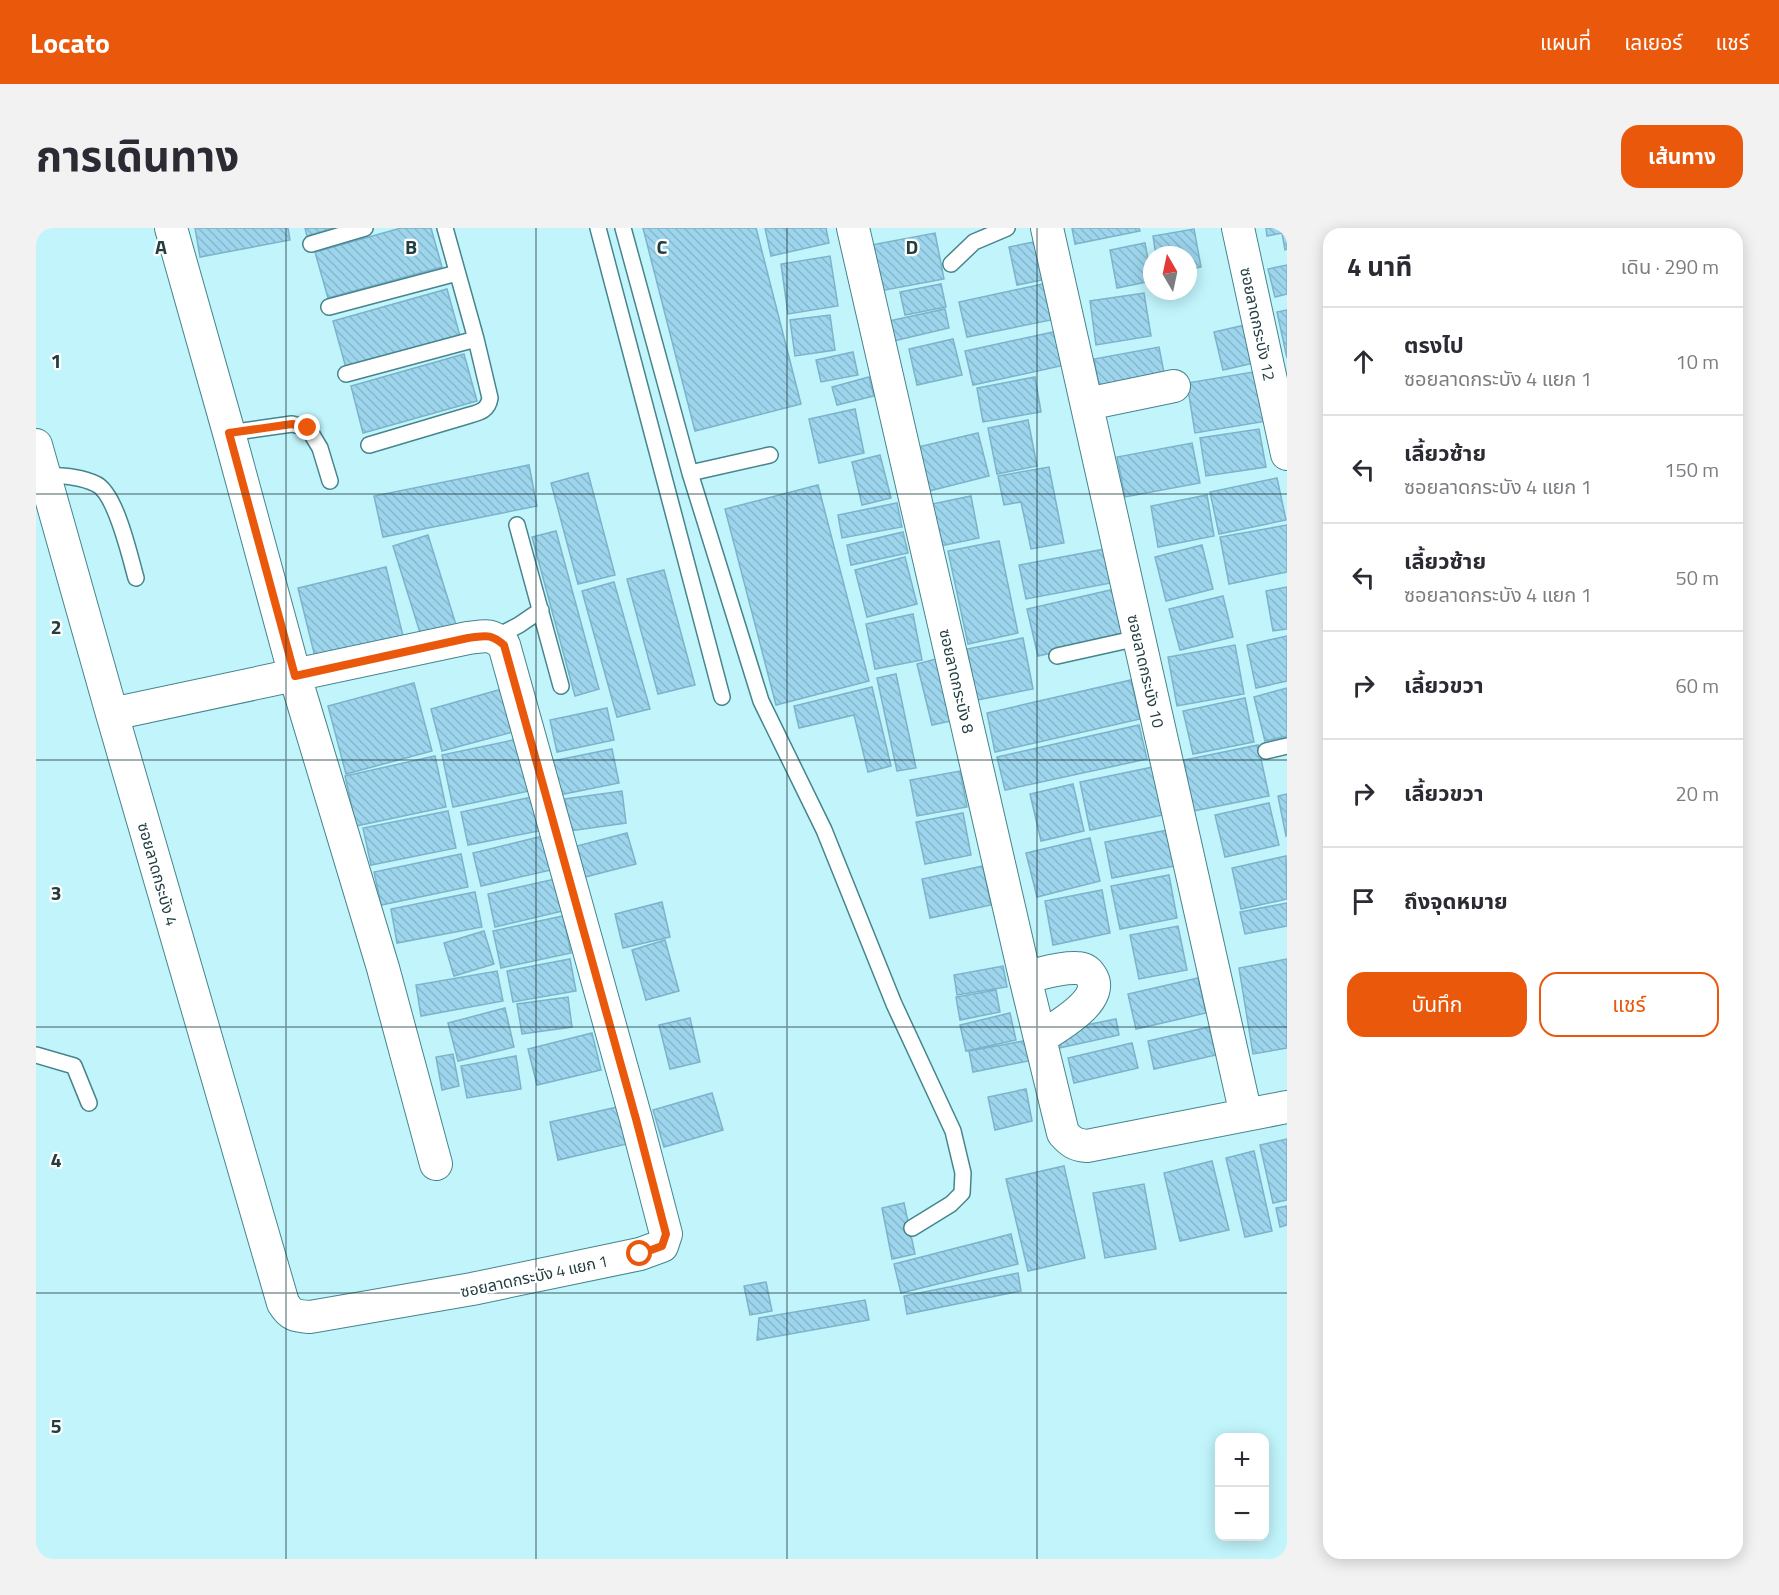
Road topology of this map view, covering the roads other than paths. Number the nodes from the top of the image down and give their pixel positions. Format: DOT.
graph roads {
  1 [pos="171,228"];
  2 [pos="365,228"];
  3 [pos="445,228"];
  4 [pos="598,228"];
  5 [pos="622,228"];
  6 [pos="853,228"];
  7 [pos="1007,228"];
  8 [pos="1047,228"];
  9 [pos="1238,228"];
  10 [pos="311,244"];
  11 [pos="951,264"];
  12 [pos="457,273"];
  13 [pos="329,307"];
  14 [pos="477,339"];
  15 [pos="346,374"];
  16 [pos="1174,386"];
  17 [pos="1087,404"];
  18 [pos="229,433"];
  19 [pos="36,445"];
  20 [pos="369,445"];
  21 [pos="1287,454"];
  22 [pos="770,455"];
  23 [pos="690,473"];
  24 [pos="45,475"];
  25 [pos="330,481"];
  26 [pos="517,525"];
  27 [pos="136,578"];
  28 [pos="541,610"];
  29 [pos="495,637"];
  30 [pos="1138,638"];
  31 [pos="1057,656"];
  32 [pos="295,676"];
  33 [pos="561,686"];
  34 [pos="722,697"];
  35 [pos="112,714"];
  36 [pos="1287,746"];
  37 [pos="1266,751"];
  38 [pos="1025,977"];
  39 [pos="1040,1038"];
  40 [pos="36,1055"];
  41 [pos="89,1103"];
  42 [pos="1287,1107"];
  43 [pos="1246,1115"];
  44 [pos="436,1164"];
  45 [pos="912,1228"];
  46 [pos="283,1303"];
  1 -- 18 [label="street"];
  2 -- 10 [label="lane"];
  3 -- 12 [label="lane"];
  4 -- 34 [label="lane"];
  5 -- 23 [label="lane"];
  6 -- 38 [label="street, ซอยลาดกระบัง 8"];
  7 -- 11 [label="lane"];
  8 -- 17 [label="street, ซอยลาดกระบัง 10"];
  9 -- 21 [label="street, ซอยลาดกระบัง 12"];
  12 -- 13 [label="lane"];
  12 -- 14 [label="lane"];
  14 -- 15 [label="lane"];
  14 -- 20 [label="lane"];
  16 -- 17 [label="street"];
  17 -- 30 [label="street, ซอยลาดกระบัง 10"];
  18 -- 25 [label="lane"];
  18 -- 32 [label="street"];
  19 -- 24 [label="street, ซอยลาดกระบัง 4"];
  22 -- 23 [label="lane"];
  23 -- 45 [label="lane"];
  24 -- 27 [label="lane"];
  24 -- 35 [label="street, ซอยลาดกระบัง 4"];
  26 -- 28 [label="lane"];
  28 -- 29 [label="lane"];
  28 -- 33 [label="lane"];
  29 -- 32 [label="street"];
  29 -- 46 [label="street, ซอยลาดกระบัง 4 แยก 1"];
  30 -- 31 [label="lane"];
  30 -- 43 [label="street, ซอยลาดกระบัง 10"];
  32 -- 35 [label="street"];
  32 -- 44 [label="street"];
  35 -- 46 [label="street, ซอยลาดกระบัง 4"];
  36 -- 37 [label="lane"];
  38 -- 39 [label="street, ซอยลาดกระบัง 8"];
  38 -- 39 [label="street"];
  39 -- 43 [label="street, ซอยลาดกระบัง 8"];
  40 -- 41 [label="lane"];
  42 -- 43 [label="street"];
}
